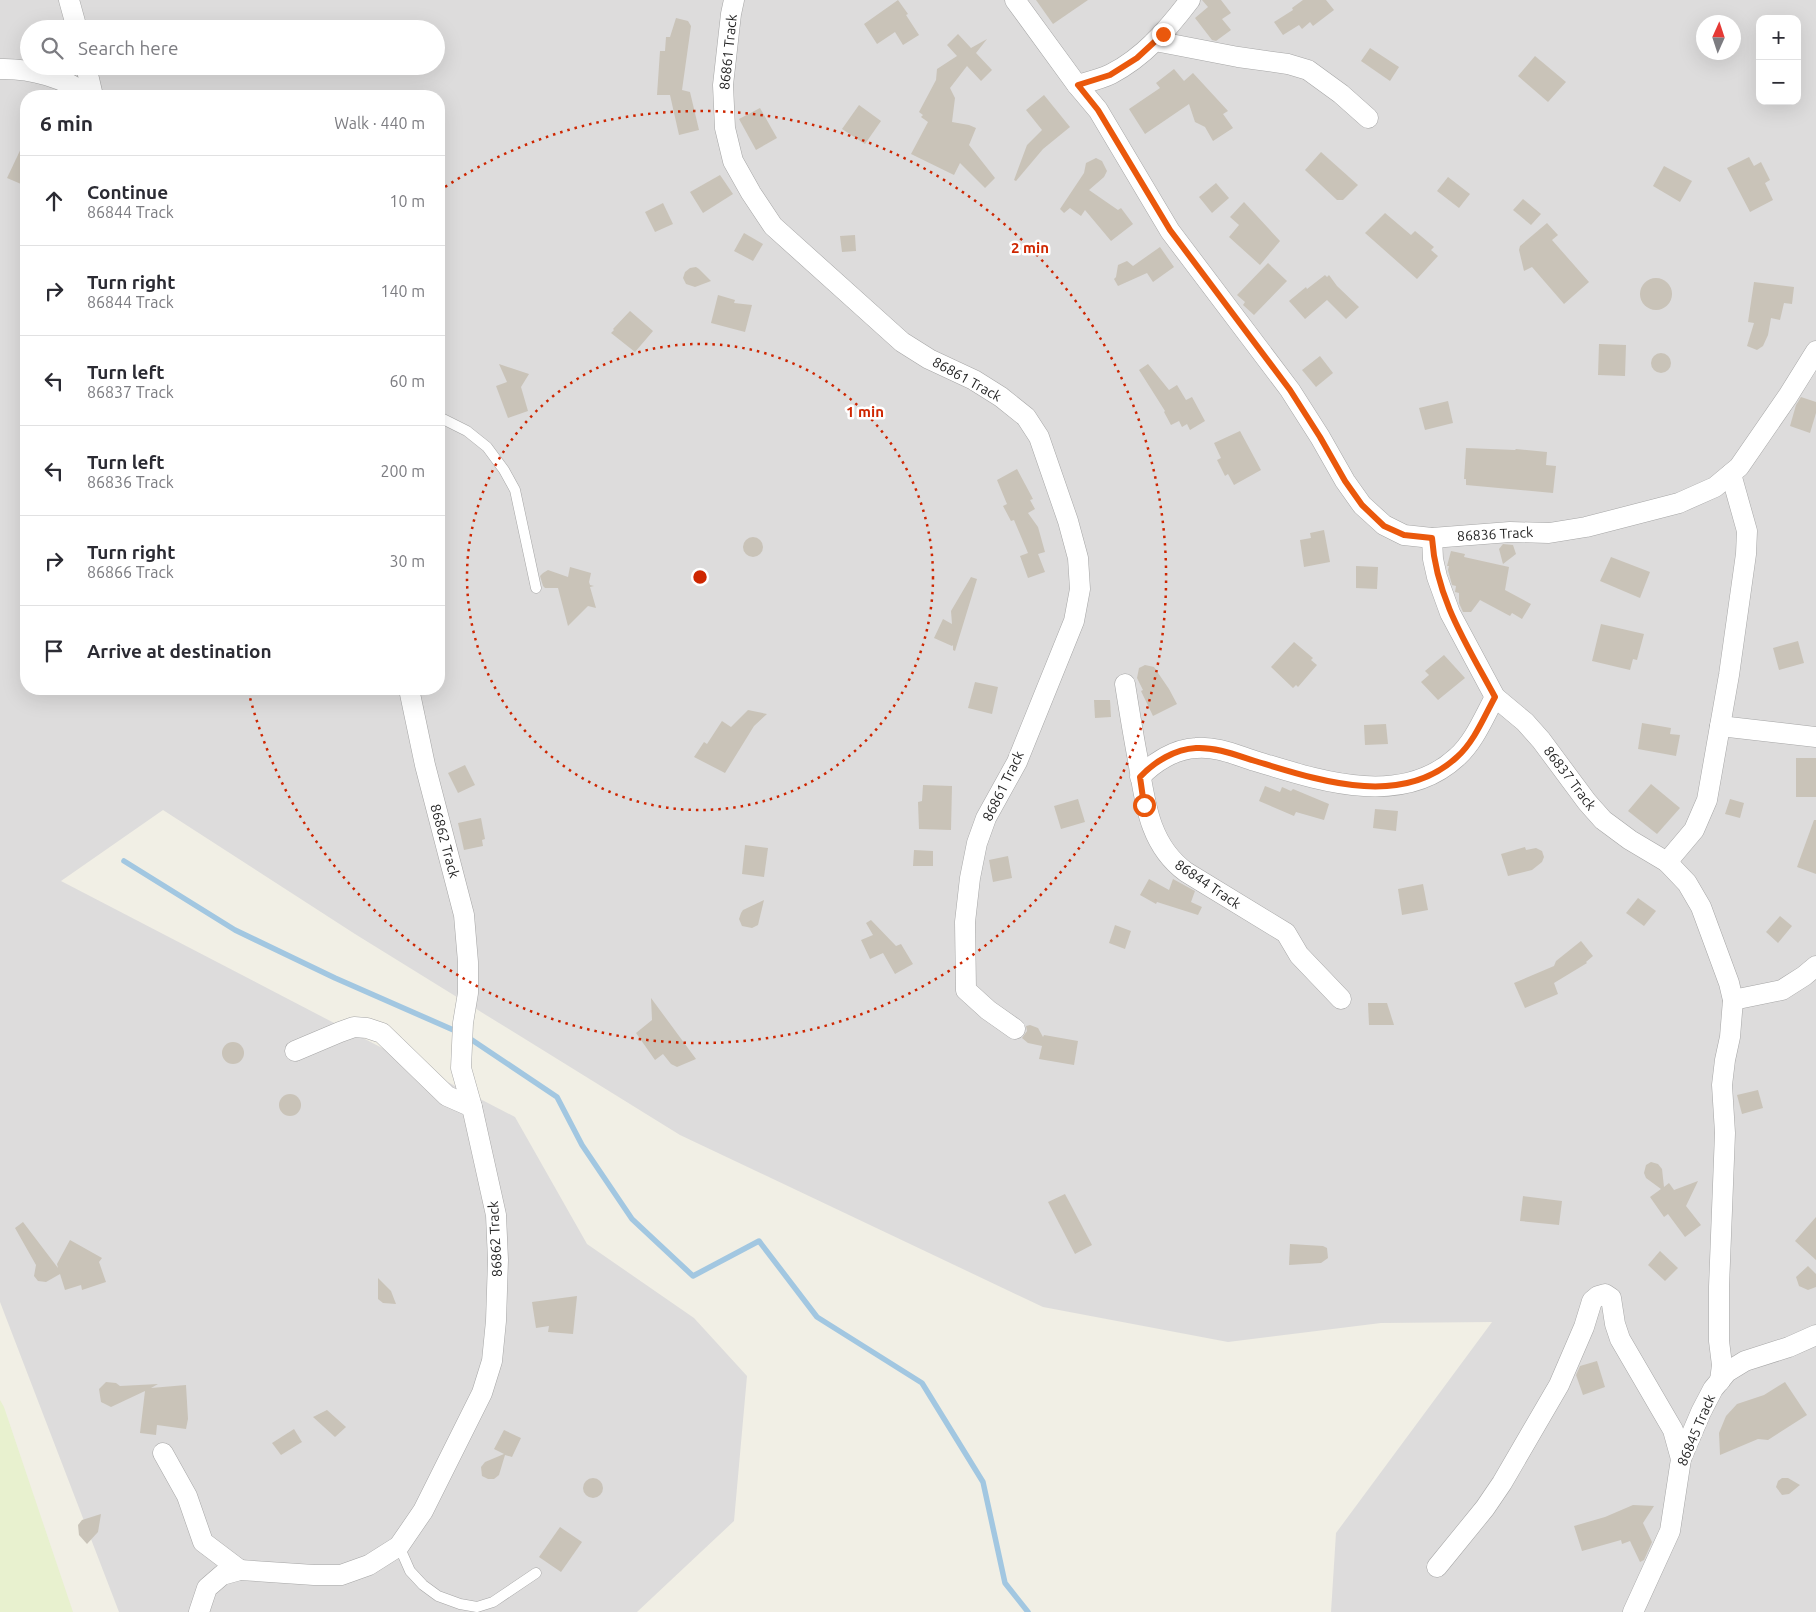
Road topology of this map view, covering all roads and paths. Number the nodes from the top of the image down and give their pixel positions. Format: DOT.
graph roads {
  1 [pos="69,0"];
  2 [pos="734,0"];
  3 [pos="1015,0"];
  4 [pos="1190,0"];
  5 [pos="75,20"];
  6 [pos="1155,41"];
  7 [pos="0,69"];
  8 [pos="20,71"];
  9 [pos="40,75"];
  10 [pos="88,75"];
  11 [pos="1078,85"];
  12 [pos="81,90"];
  13 [pos="90,90"];
  14 [pos="1368,118"];
  15 [pos="1816,351"];
  16 [pos="445,420"];
  17 [pos="1731,474"];
  18 [pos="1432,538"];
  19 [pos="536,588"];
  20 [pos="1125,684"];
  21 [pos="410,695"];
  22 [pos="1495,697"];
  23 [pos="1720,726"];
  24 [pos="1816,737"];
  25 [pos="1140,777"];
  26 [pos="1667,862"];
  27 [pos="1816,966"];
  28 [pos="1341,999"];
  29 [pos="1734,1000"];
  30 [pos="1015,1029"];
  31 [pos="295,1051"];
  32 [pos="472,1107"];
  33 [pos="1816,1335"];
  34 [pos="1720,1381"];
  35 [pos="163,1453"];
  36 [pos="1681,1459"];
  37 [pos="399,1546"];
  38 [pos="1437,1567"];
  39 [pos="240,1570"];
  40 [pos="536,1573"];
  41 [pos="199,1612"];
  42 [pos="1633,1612"];
  1 -- 5 [label="street"];
  2 -- 30 [label="street, 86861 Track"];
  3 -- 11 [label="street, 86836 Track"];
  4 -- 6 [label="street"];
  6 -- 11 [label="street"];
  6 -- 14 [label="street"];
  7 -- 8 [label="street"];
  9 -- 12 [label="street"];
  10 -- 13 [label="street"];
  11 -- 18 [label="street, 86836 Track"];
  15 -- 17 [label="street, 86836 Track"];
  16 -- 19 [label="lane"];
  17 -- 18 [label="street, 86836 Track"];
  17 -- 23 [label="street"];
  18 -- 22 [label="street, 86837 Track"];
  20 -- 25 [label="street, 86844 Track"];
  21 -- 32 [label="street, 86862 Track"];
  22 -- 25 [label="street"];
  22 -- 26 [label="street, 86837 Track"];
  23 -- 24 [label="street"];
  23 -- 26 [label="street"];
  25 -- 28 [label="street, 86844 Track"];
  26 -- 29 [label="street, 86837 Track"];
  27 -- 29 [label="street"];
  29 -- 34 [label="street"];
  31 -- 32 [label="street"];
  32 -- 37 [label="street, 86862 Track"];
  33 -- 34 [label="street, 86845 Track"];
  34 -- 36 [label="street, 86845 Track"];
  35 -- 39 [label="street"];
  36 -- 38 [label="street"];
  36 -- 42 [label="street, 86845 Track"];
  37 -- 39 [label="street, 86862 Track"];
  37 -- 40 [label="lane"];
  39 -- 41 [label="street, 86862 Track"];
}
